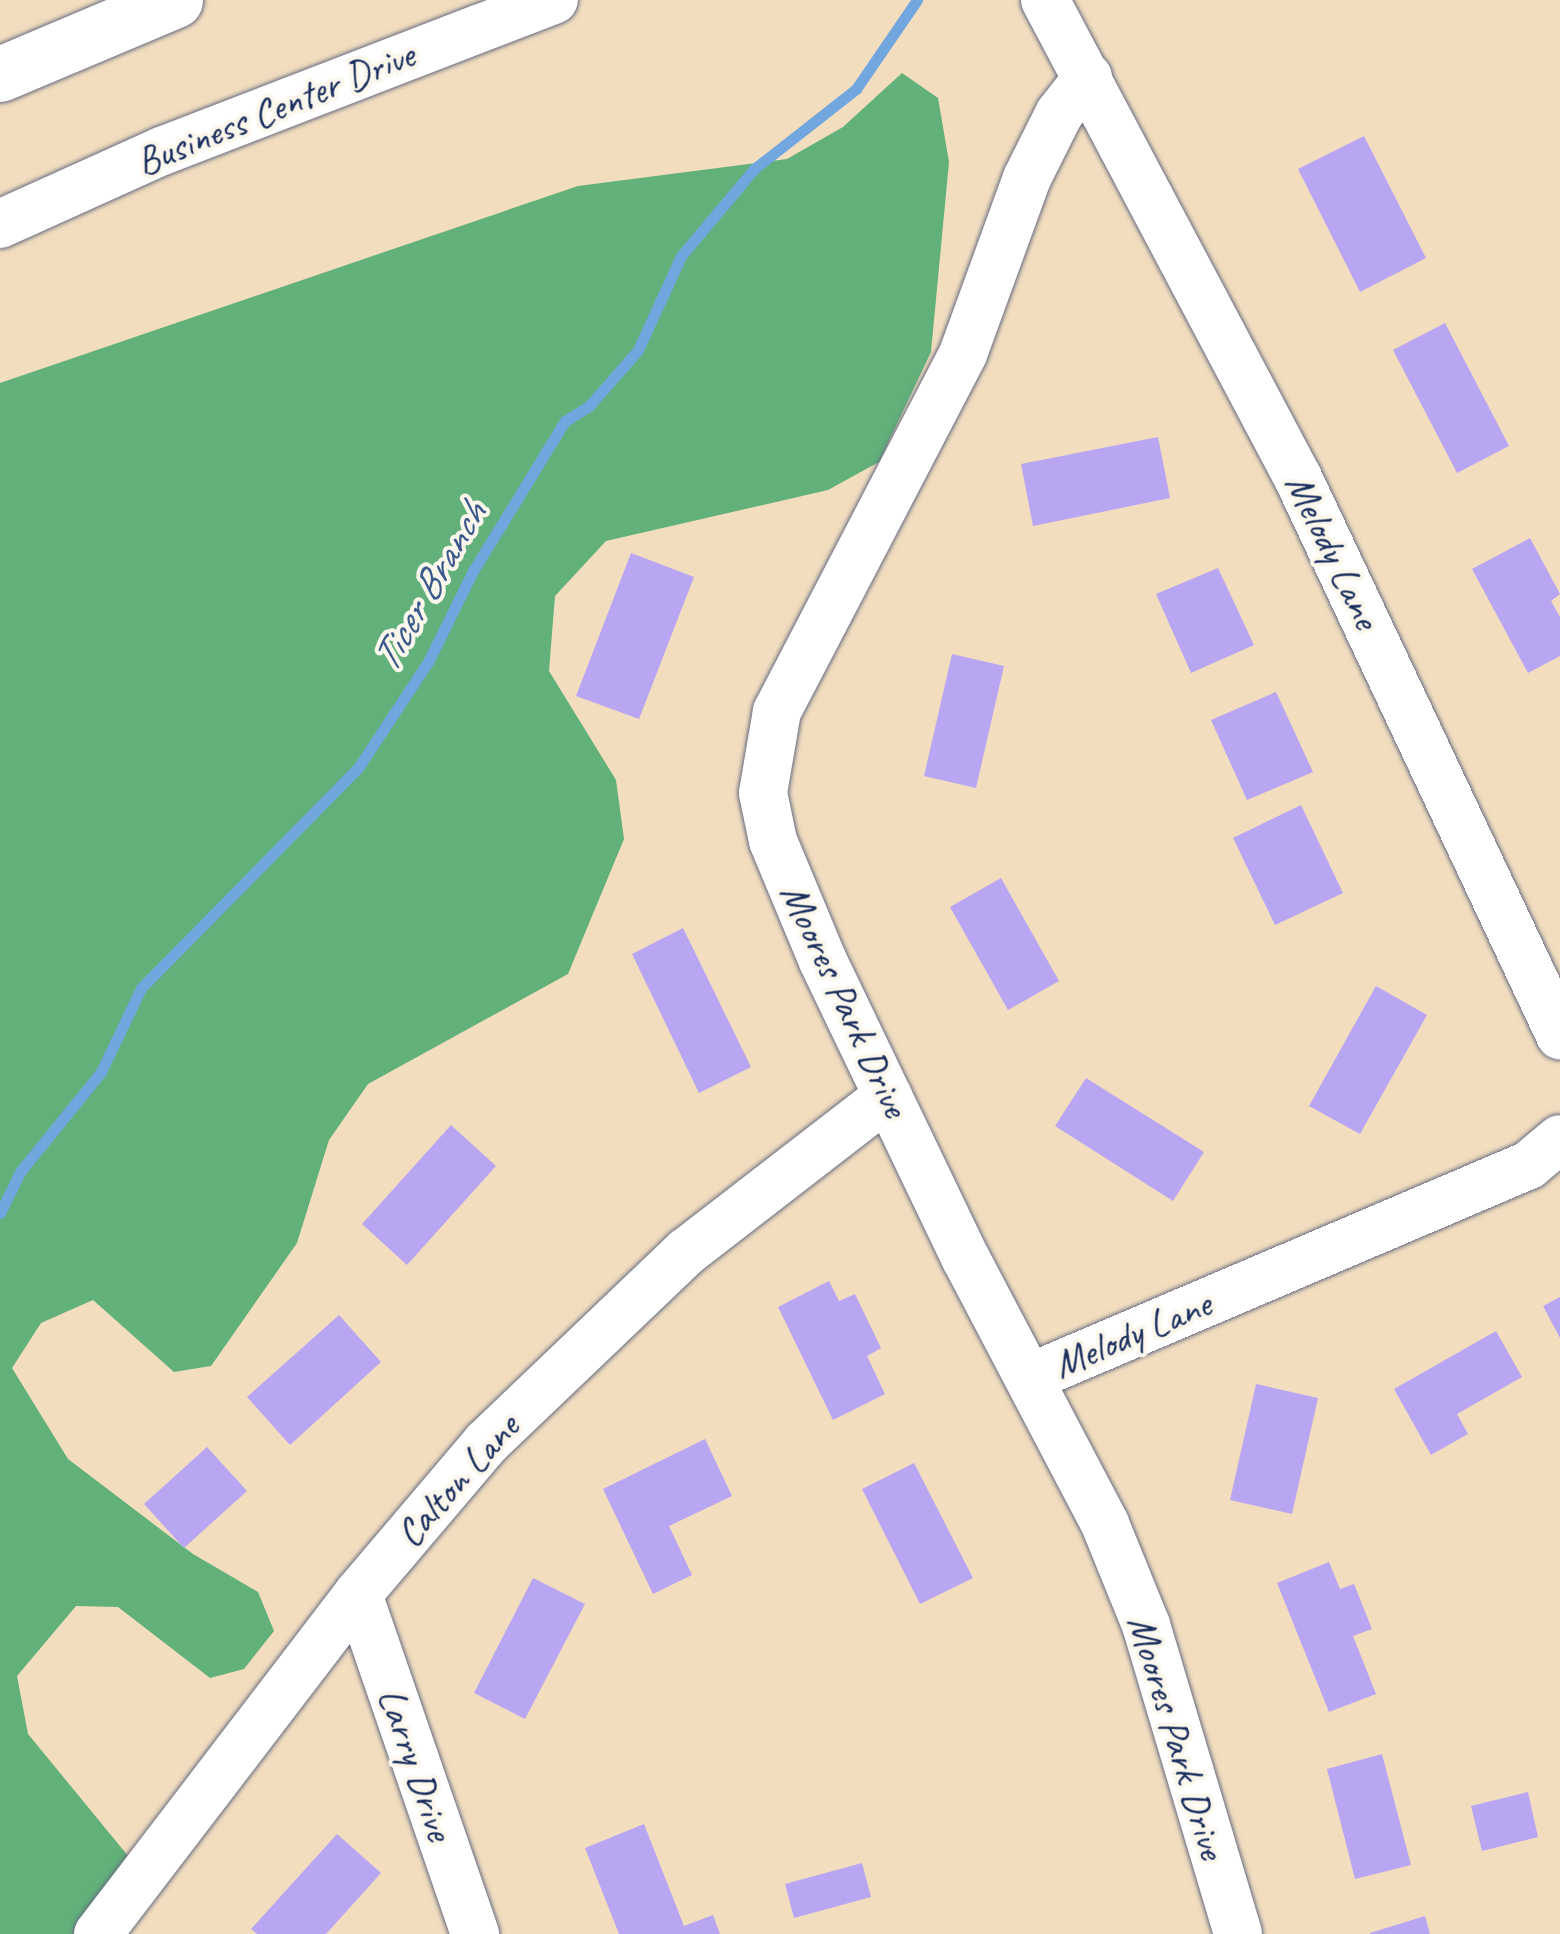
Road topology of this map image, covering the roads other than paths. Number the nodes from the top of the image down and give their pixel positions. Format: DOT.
graph roads {
  1 [pos="175,0"];
  2 [pos="554,0"];
  3 [pos="1045,0"];
  4 [pos="0,74"];
  5 [pos="1088,77"];
  6 [pos="0,224"];
  7 [pos="1560,1035"];
  8 [pos="888,1096"];
  9 [pos="1560,1139"];
  10 [pos="1029,1378"];
  11 [pos="358,1594"];
  12 [pos="98,1934"];
  13 [pos="474,1934"];
  14 [pos="1238,1934"];
  1 -- 4 [label="highway"];
  2 -- 6 [label="street, Business Center Drive"];
  3 -- 5 [label="street"];
  5 -- 7 [label="street, Melody Lane"];
  5 -- 8 [label="street, Moores Park Drive"];
  8 -- 10 [label="street, Moores Park Drive"];
  8 -- 11 [label="street, Calton Lane"];
  9 -- 10 [label="street, Melody Lane"];
  10 -- 14 [label="street, Moores Park Drive"];
  11 -- 12 [label="street, Calton Lane"];
  11 -- 13 [label="street, Larry Drive"];
}
